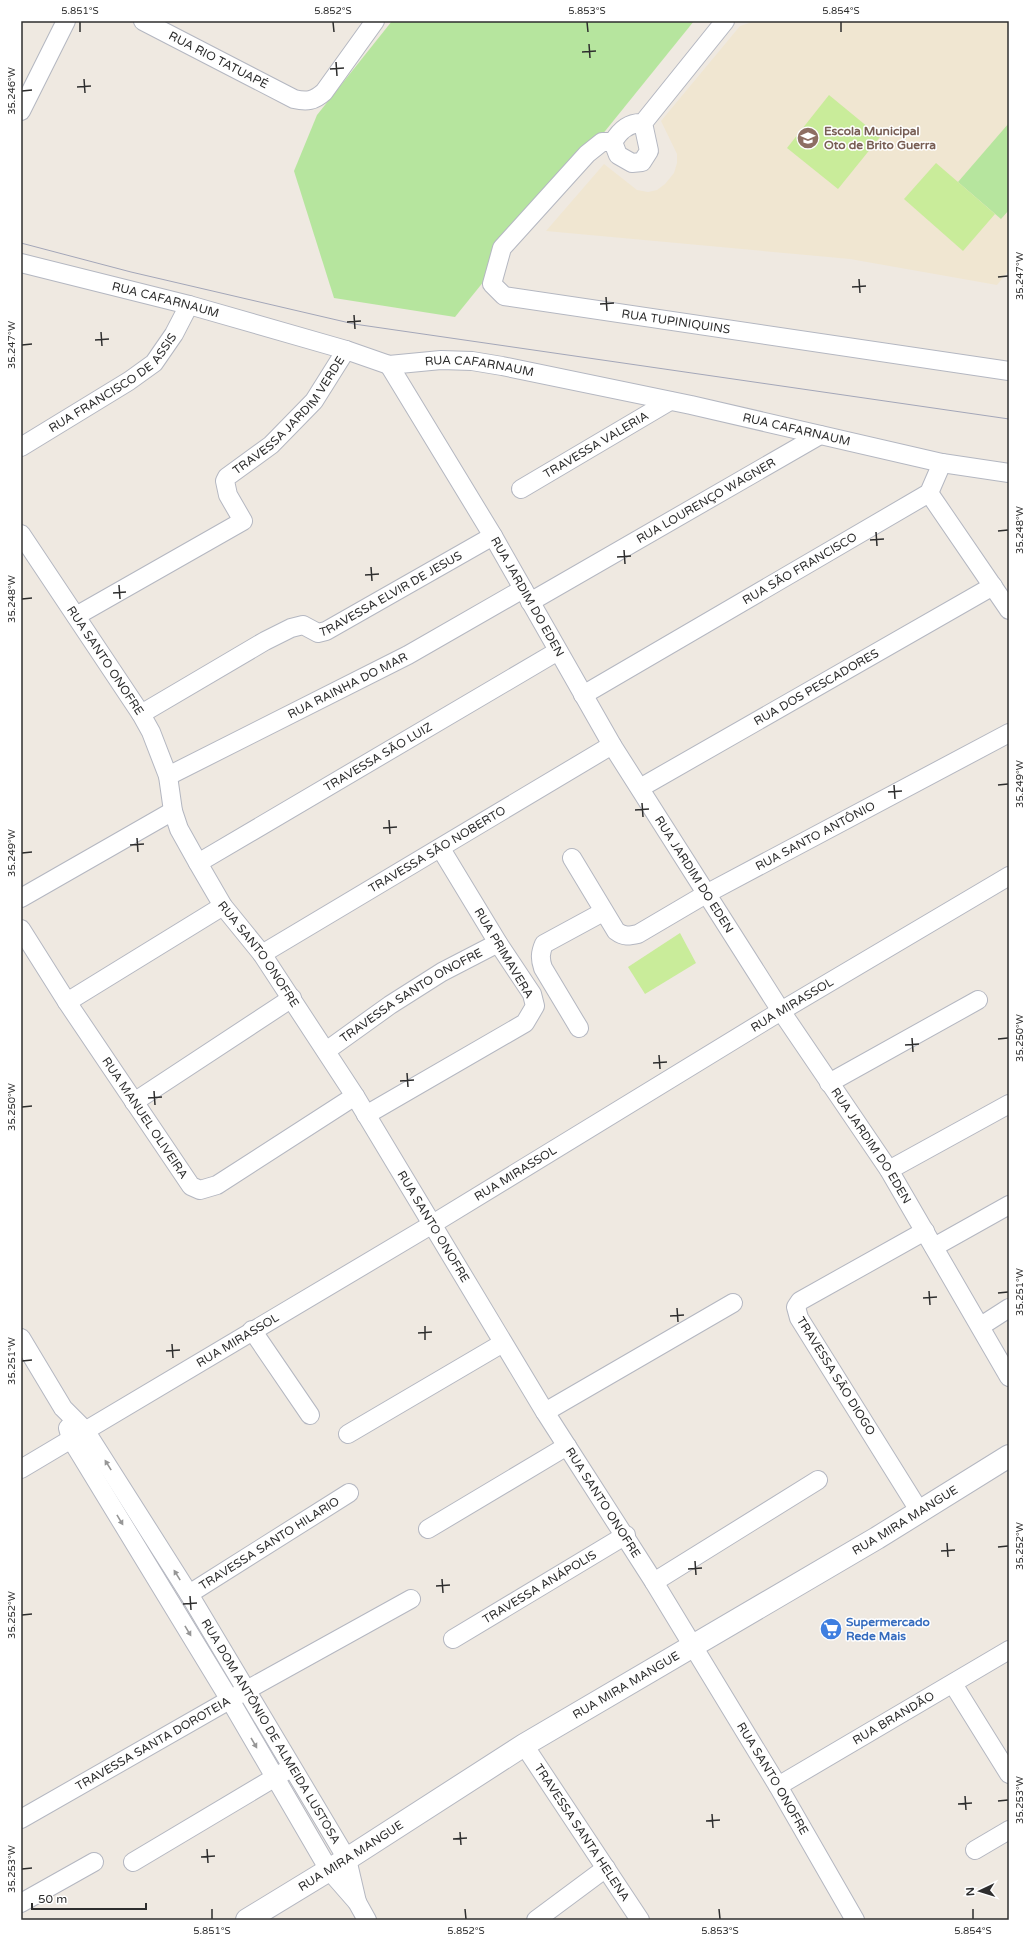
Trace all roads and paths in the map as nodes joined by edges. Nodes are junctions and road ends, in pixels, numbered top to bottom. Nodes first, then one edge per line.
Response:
1 (66, 21) edge
2 (143, 21) edge
3 (375, 21) edge
4 (725, 21) edge
5 (21, 111) edge
6 (643, 123) junction
7 (613, 142) junction
8 (21, 263) edge
9 (189, 305) junction
10 (346, 350) junction
11 (389, 365) junction
12 (1009, 371) edge
13 (670, 401) junction
14 (820, 435) junction
15 (21, 447) edge
16 (942, 463) junction
17 (1009, 473) edge
18 (522, 489) dead end
19 (929, 493) junction
20 (21, 534) edge
21 (493, 536) junction
22 (992, 586) junction
23 (527, 596) junction
24 (1008, 609) edge
25 (76, 616) junction
26 (558, 651) junction
27 (583, 695) junction
28 (142, 714) junction
29 (1009, 733) edge
30 (612, 745) junction
31 (168, 776) junction
32 (640, 788) junction
33 (173, 811) junction
34 (441, 849) junction
35 (572, 858) dead end
36 (198, 863) junction
37 (1009, 876) edge
38 (706, 894) junction
39 (21, 898) edge
40 (223, 906) junction
41 (603, 912) junction
42 (21, 929) edge
43 (498, 943) junction
44 (262, 954) junction
45 (292, 998) junction
46 (978, 1000) dead end
47 (67, 1002) junction
48 (782, 1011) junction
49 (579, 1028) dead end
50 (326, 1051) junction
51 (829, 1083) junction
52 (355, 1096) junction
53 (134, 1102) junction
54 (1009, 1104) edge
55 (366, 1115) junction
56 (889, 1170) junction
57 (1009, 1205) edge
58 (431, 1225) junction
59 (925, 1231) junction
60 (934, 1247) junction
61 (733, 1303) dead end
62 (1009, 1308) edge
63 (981, 1326) junction
64 (252, 1330) junction
65 (21, 1338) edge
66 (503, 1343) junction
67 (1009, 1377) edge
68 (545, 1412) junction
69 (310, 1415) dead end
70 (78, 1434) junction
71 (348, 1434) dead end
72 (567, 1446) junction
73 (1009, 1456) edge
74 (21, 1469) edge
75 (818, 1480) dead end
76 (349, 1493) dead end
77 (920, 1512) junction
78 (428, 1529) dead end
79 (626, 1535) junction
80 (654, 1582) junction
81 (189, 1594) junction
82 (411, 1599) dead end
83 (453, 1639) dead end
84 (693, 1647) junction
85 (1009, 1650) edge
86 (953, 1684) junction
87 (245, 1691) junction
88 (230, 1700) junction
89 (524, 1745) junction
90 (291, 1768) junction
91 (1009, 1774) edge
92 (274, 1778) junction
93 (778, 1786) junction
94 (21, 1819) edge
95 (1009, 1830) edge
96 (975, 1850) dead end
97 (94, 1862) dead end
98 (134, 1862) dead end
99 (338, 1864) junction
100 (606, 1868) junction
101 (21, 1903) edge
102 (247, 1920) edge
103 (367, 1920) edge
104 (536, 1920) edge
105 (640, 1920) edge
106 (855, 1920) edge

1 - 5 street
2 - 3 street, RUA RIO TATUAPÉ
4 - 6 street
6 - 7 street
6 - 7 street
7 - 12 street, RUA TUPINIQUINS
8 - 9 street, RUA CAFARNAUM
9 - 10 street, RUA CAFARNAUM
9 - 15 street, RUA FRANCISCO DE ASSIS
10 - 11 street, RUA CAFARNAUM
10 - 25 street, TRAVESSA JARDIM VERDE
11 - 13 street, RUA CAFARNAUM
11 - 21 street, RUA JARDIM DO EDEN
13 - 14 street, RUA CAFARNAUM
13 - 18 street, TRAVESSA VALERIA
14 - 16 street, RUA CAFARNAUM
14 - 23 street, RUA LOURENÇO WAGNER
16 - 17 street
16 - 19 street
19 - 22 street
19 - 27 street, RUA SÃO FRANCISCO
20 - 25 street, RUA SANTO ONOFRE
21 - 23 street, RUA JARDIM DO EDEN
21 - 28 street, TRAVESSA ELVIR DE JESUS
22 - 24 street
22 - 32 street, RUA DOS PESCADORES
23 - 26 street, RUA JARDIM DO EDEN
23 - 31 street, RUA RAINHA DO MAR
25 - 28 street, RUA SANTO ONOFRE
26 - 27 street, RUA JARDIM DO EDEN
26 - 36 street, TRAVESSA SÃO LUIZ
27 - 30 street, RUA JARDIM DO EDEN
28 - 31 street, RUA SANTO ONOFRE
29 - 38 street, RUA SANTO ANTÔNIO
30 - 32 street, RUA JARDIM DO EDEN
30 - 34 street, TRAVESSA SÃO NOBERTO
31 - 33 street, RUA SANTO ONOFRE
32 - 38 street, RUA JARDIM DO EDEN
33 - 36 street, RUA SANTO ONOFRE
33 - 39 street
34 - 43 street, RUA PRIMAVERA
34 - 44 street, TRAVESSA SÃO NOBERTO
35 - 41 street, RUA SANTO ANTÔNIO
36 - 40 street, RUA SANTO ONOFRE
37 - 48 street, RUA MIRASSOL
38 - 41 street, RUA SANTO ANTÔNIO
38 - 48 street, RUA JARDIM DO EDEN
40 - 44 street, RUA SANTO ONOFRE
40 - 47 street
41 - 49 street
42 - 47 street, RUA MANUEL OLIVEIRA
43 - 50 street, TRAVESSA SANTO ONOFRE
43 - 55 street, RUA PRIMAVERA
44 - 45 street, RUA SANTO ONOFRE
45 - 50 street, RUA SANTO ONOFRE
45 - 53 street
46 - 51 street
47 - 53 street, RUA MANUEL OLIVEIRA
48 - 51 street, RUA JARDIM DO EDEN
48 - 58 street, RUA MIRASSOL
50 - 52 street, RUA SANTO ONOFRE
51 - 56 street, RUA JARDIM DO EDEN
52 - 53 street, RUA MANUEL OLIVEIRA
52 - 55 street, RUA SANTO ONOFRE
54 - 56 street
55 - 58 street, RUA SANTO ONOFRE
56 - 59 street, RUA JARDIM DO EDEN
57 - 60 street
58 - 64 street, RUA MIRASSOL
58 - 66 street, RUA SANTO ONOFRE
59 - 60 street, RUA JARDIM DO EDEN
59 - 77 street, TRAVESSA SÃO DIOGO
60 - 63 street, RUA JARDIM DO EDEN
61 - 68 street
62 - 63 street
63 - 67 street, RUA JARDIM DO EDEN
64 - 69 street
64 - 70 street, RUA MIRASSOL
65 - 70 street, RUA DOM ANTÔNIO DE ALMEIDA LUSTOSA
66 - 68 street, RUA SANTO ONOFRE
66 - 71 street
68 - 72 street, RUA SANTO ONOFRE
70 - 74 street, RUA MIRASSOL
81 -> 70 street, RUA DOM ANTÔNIO DE ALMEIDA LUSTOSA
70 -> 88 street, RUA DOM ANTÔNIO DE ALMEIDA LUSTOSA
72 - 78 street
72 - 79 street, RUA SANTO ONOFRE
73 - 77 main road, RUA MIRA MANGUE
75 - 80 street
76 - 81 street, TRAVESSA SANTO HILARIO
77 - 84 main road, RUA MIRA MANGUE
79 - 80 street, RUA SANTO ONOFRE
79 - 83 street, TRAVESSA ANÁPOLIS
80 - 84 street, RUA SANTO ONOFRE
81 - 87 street, RUA DOM ANTÔNIO DE ALMEIDA LUSTOSA
82 - 87 street, TRAVESSA SANTA DOROTEIA
84 - 89 main road, RUA MIRA MANGUE
84 - 93 street, RUA SANTO ONOFRE
85 - 86 street, RUA BRANDÃO
86 - 91 street
86 - 93 street, RUA BRANDÃO
87 - 88 street, TRAVESSA SANTA DOROTEIA
87 - 90 street, RUA DOM ANTÔNIO DE ALMEIDA LUSTOSA
88 -> 92 street, RUA DOM ANTÔNIO DE ALMEIDA LUSTOSA
88 - 94 street, TRAVESSA SANTA DOROTEIA
89 - 99 main road, RUA MIRA MANGUE
89 - 100 street, TRAVESSA SANTA HELENA
90 - 92 street
90 - 99 street, RUA DOM ANTÔNIO DE ALMEIDA LUSTOSA
92 - 98 street
92 - 99 street, RUA DOM ANTÔNIO DE ALMEIDA LUSTOSA
93 - 106 street, RUA SANTO ONOFRE
95 - 96 street
97 - 101 street
99 - 102 main road, RUA MIRA MANGUE
99 - 103 street, RUA DOM ANTÔNIO DE ALMEIDA LUSTOSA
100 - 104 street
100 - 105 street, TRAVESSA SANTA HELENA

